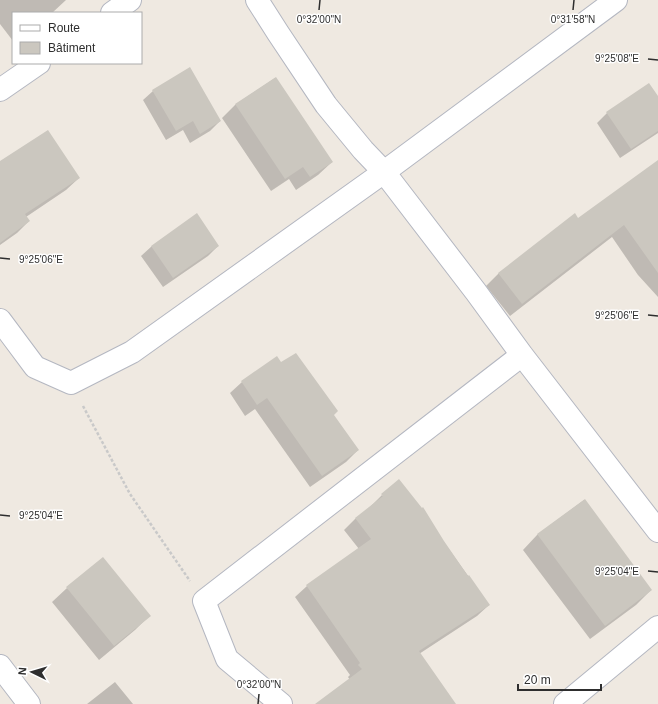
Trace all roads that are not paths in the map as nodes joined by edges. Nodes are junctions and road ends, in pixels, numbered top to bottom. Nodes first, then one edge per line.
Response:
1 (130, 0) edge
2 (257, 0) edge
3 (616, 0) edge
4 (113, 12) edge
5 (38, 64) edge
6 (0, 90) edge
7 (384, 172) junction
8 (0, 320) edge
9 (522, 355) junction
10 (658, 531) edge
11 (658, 628) edge
12 (0, 666) edge
13 (29, 704) edge
14 (281, 704) edge
15 (565, 704) edge

1 - 4 street
2 - 7 street
3 - 7 street
5 - 6 street
7 - 8 street
7 - 9 street
9 - 10 street
9 - 14 street
11 - 15 street
12 - 13 street

